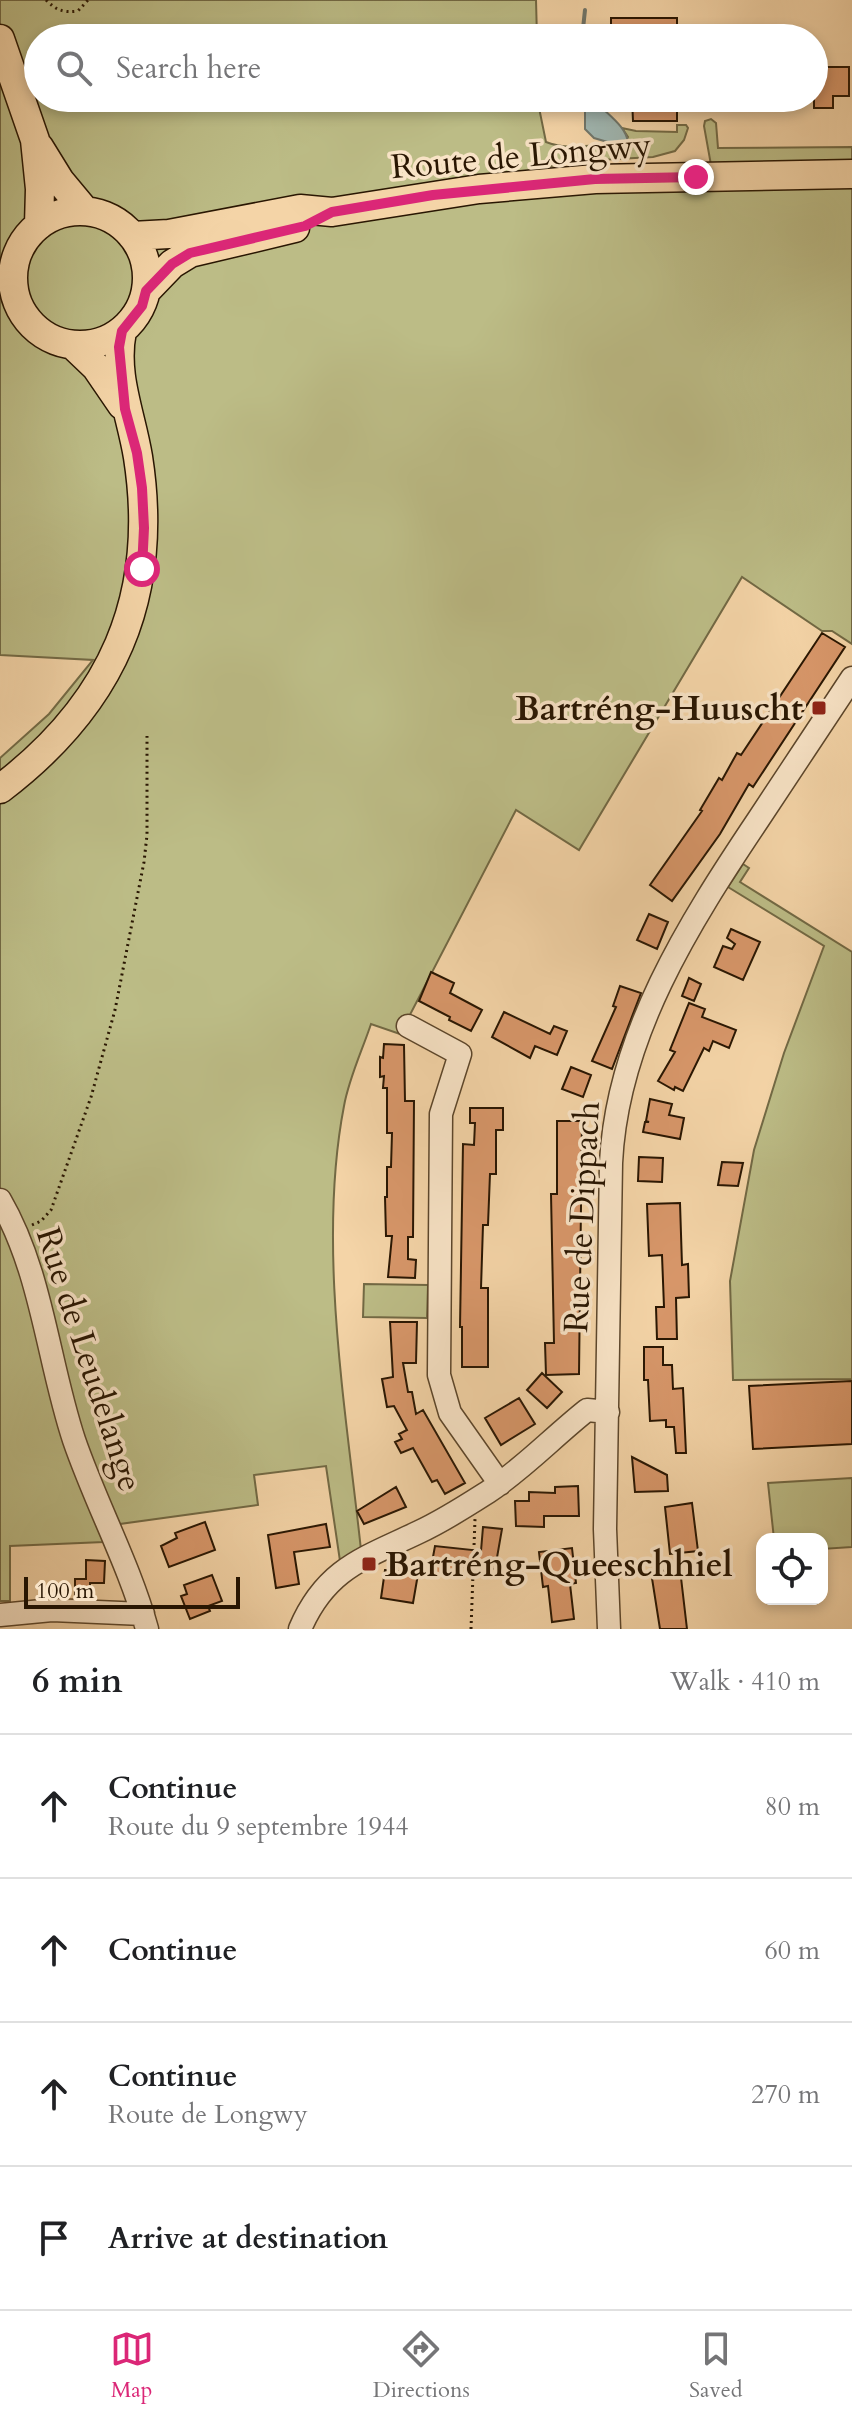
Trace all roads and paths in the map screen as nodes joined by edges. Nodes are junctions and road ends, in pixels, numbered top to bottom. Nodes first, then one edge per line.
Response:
1 (46, 0) edge
2 (88, 0) edge
3 (0, 39) edge
4 (24, 108) edge
5 (25, 112) edge
6 (35, 140) junction
7 (852, 174) edge
8 (85, 211) junction
9 (332, 212) junction
10 (39, 225) junction
11 (132, 236) junction
12 (6, 278) edge
13 (146, 291) junction
14 (13, 318) edge
15 (122, 331) junction
16 (74, 346) junction
17 (125, 409) junction
18 (852, 678) edge
19 (147, 736) dead end
20 (0, 789) edge
21 (408, 1026) dead end
22 (0, 1200) edge
23 (16, 1232) junction
24 (608, 1412) junction
25 (500, 1484) junction
26 (476, 1499) junction
27 (0, 1615) edge
28 (145, 1621) edge
29 (300, 1629) edge
30 (471, 1629) edge
31 (609, 1629) edge

1 - 2 path
3 - 4 main road
5 - 6 main road
6 - 8 main road
6 - 10 main road
7 - 9 main road, Route de Longwy
8 - 10 main road
8 - 11 main road
9 - 11 main road, Route de Longwy
9 - 13 main road, Route de Longwy
10 - 12 main road
11 - 13 main road
12 - 14 main road
13 - 15 main road
14 - 16 main road
15 - 16 main road
15 - 17 main road
16 - 17 main road
17 - 20 main road
18 - 24 street, Rue de Dippach
19 - 23 path
21 - 25 street
22 - 23 street, Rue de Leudelange
23 - 28 street, Rue de Leudelange
24 - 25 street
24 - 31 street, Rue de Dippach
25 - 26 street
26 - 29 street
26 - 30 path
27 - 28 street

